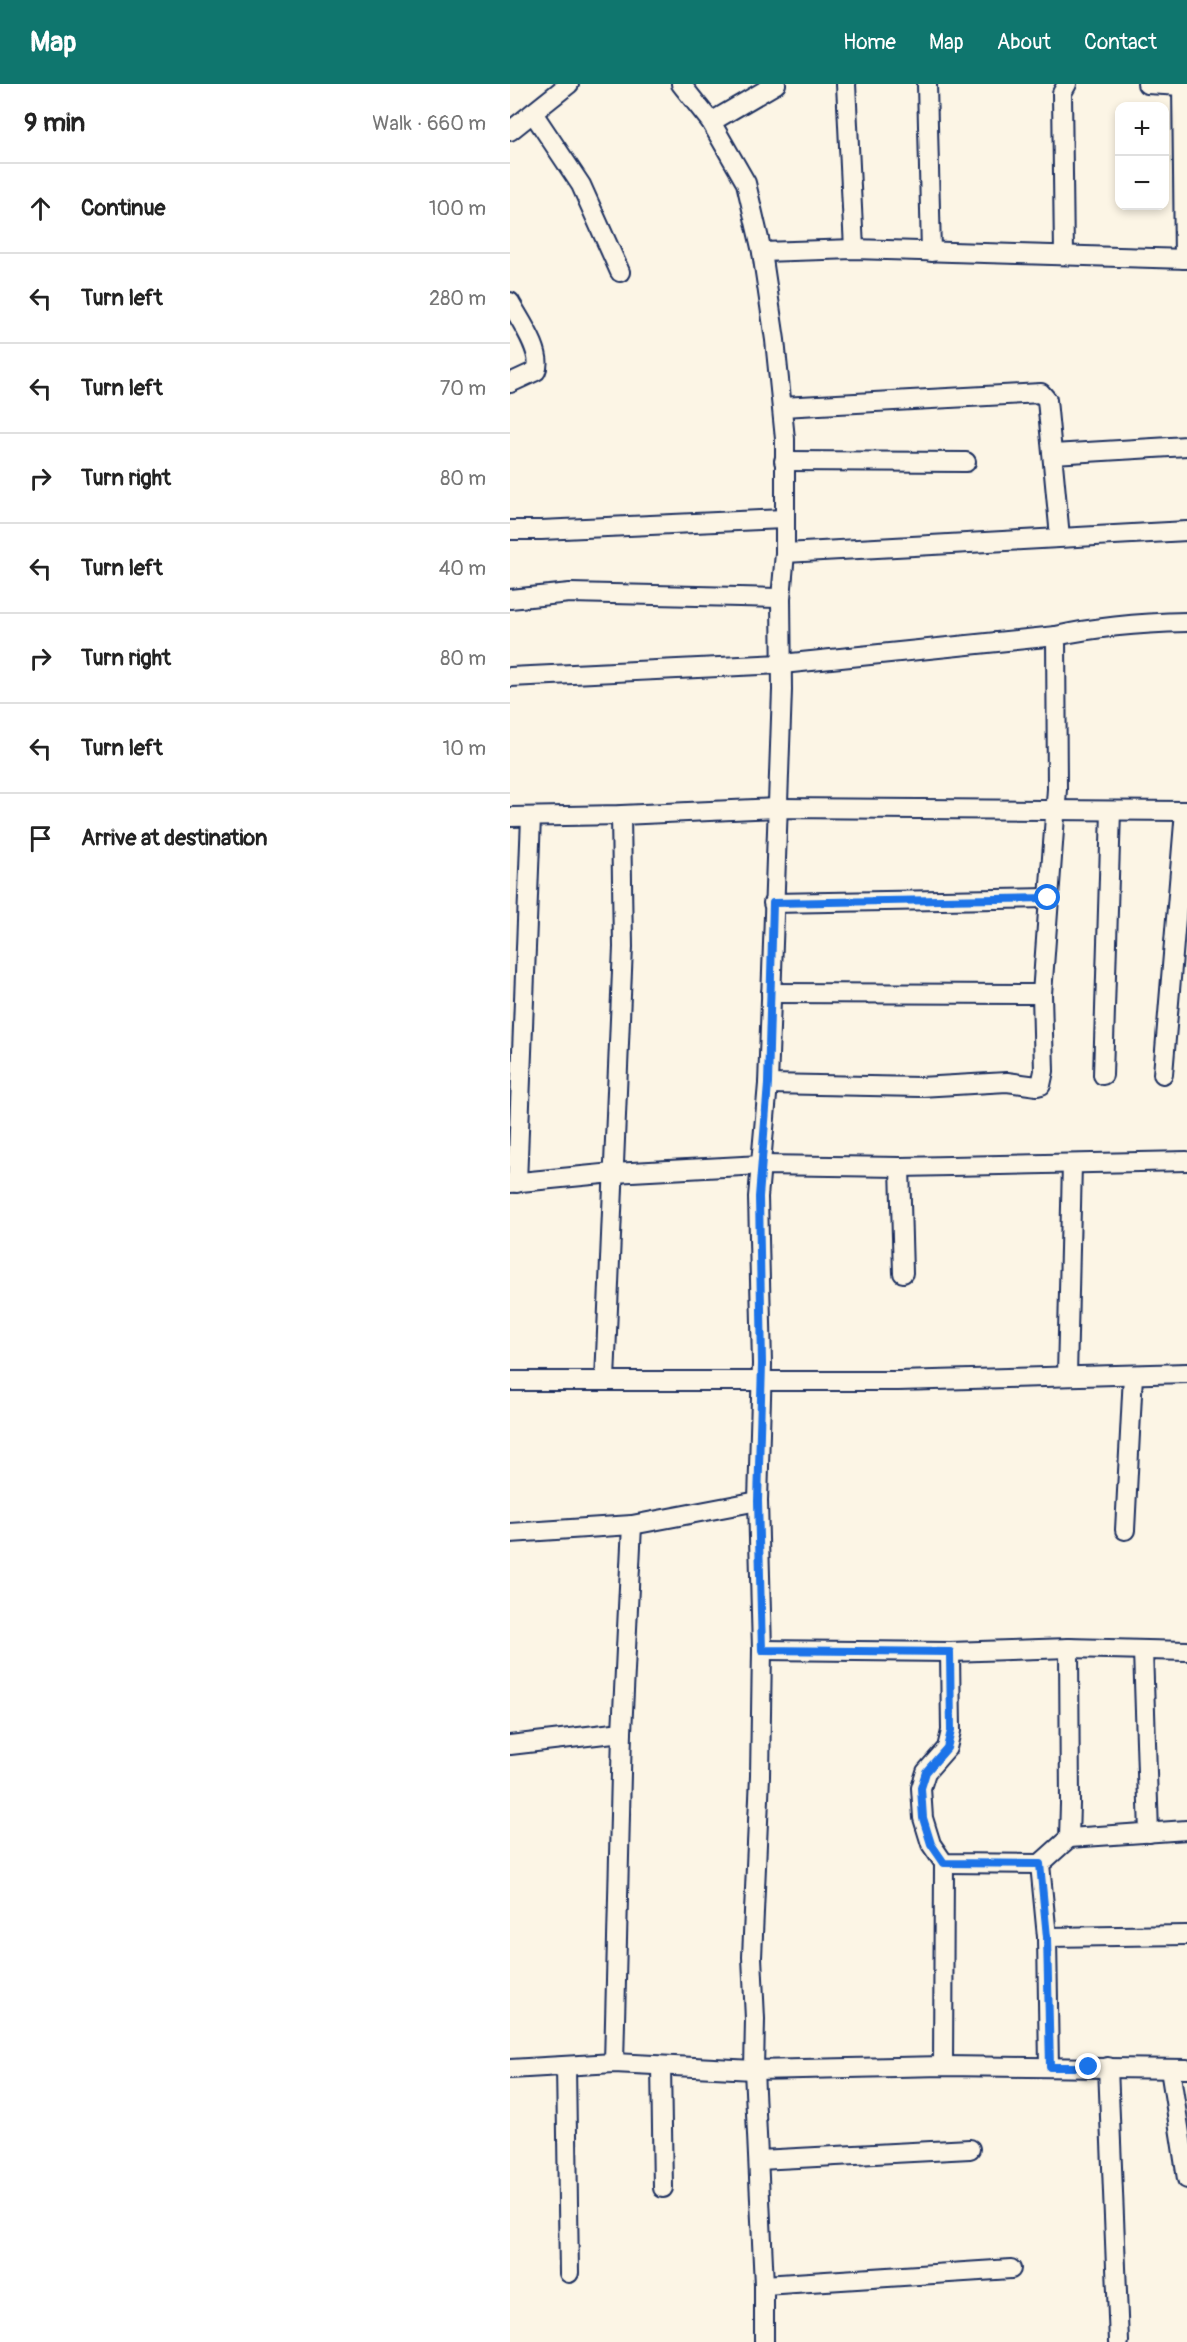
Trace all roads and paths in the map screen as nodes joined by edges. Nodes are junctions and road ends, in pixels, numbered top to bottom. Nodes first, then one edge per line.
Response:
1 (569, 84) edge
2 (681, 84) edge
3 (776, 84) edge
4 (846, 84) edge
5 (927, 84) edge
6 (1067, 84) edge
7 (1147, 84) edge
8 (1182, 85) edge
9 (533, 112) junction
10 (711, 122) junction
11 (510, 131) edge
12 (854, 249) junction
13 (762, 252) junction
14 (931, 252) junction
15 (1064, 255) junction
16 (1185, 259) edge
17 (620, 272) dead end
18 (510, 302) edge
19 (510, 383) edge
20 (782, 408) junction
21 (1187, 446) edge
22 (1053, 454) junction
23 (784, 461) junction
24 (966, 462) dead end
25 (784, 519) junction
26 (510, 530) edge
27 (1187, 531) edge
28 (1060, 537) junction
29 (784, 553) junction
30 (781, 598) junction
31 (510, 599) edge
32 (1187, 622) edge
33 (1056, 636) junction
34 (782, 664) junction
35 (510, 677) edge
36 (777, 808) junction
37 (1054, 809) junction
38 (1111, 811) junction
39 (1186, 811) edge
40 (621, 815) junction
41 (510, 817) edge
42 (531, 818) junction
43 (1048, 898) junction
44 (773, 903) junction
45 (771, 993) junction
46 (1042, 994) junction
47 (1163, 1074) dead end
48 (1103, 1075) dead end
49 (768, 1084) junction
50 (1187, 1161) edge
51 (1072, 1164) junction
52 (761, 1165) junction
53 (900, 1167) junction
54 (613, 1173) junction
55 (513, 1183) edge
56 (903, 1274) dead end
57 (1187, 1373) edge
58 (1133, 1375) junction
59 (1067, 1376) junction
60 (605, 1380) junction
61 (510, 1381) edge
62 (762, 1382) junction
63 (758, 1501) junction
64 (632, 1525) junction
65 (1125, 1530) dead end
66 (510, 1533) edge
67 (1069, 1648) junction
68 (762, 1650) junction
69 (1143, 1651) junction
70 (1187, 1651) edge
71 (950, 1652) junction
72 (622, 1732) junction
73 (510, 1746) edge
74 (1187, 1830) edge
75 (1149, 1833) junction
76 (1069, 1838) junction
77 (944, 1863) junction
78 (1040, 1864) junction
79 (1187, 1935) edge
80 (1047, 1937) junction
81 (614, 2063) junction
82 (566, 2066) junction
83 (662, 2066) junction
84 (943, 2066) junction
85 (1050, 2067) junction
86 (1108, 2067) junction
87 (510, 2069) edge
88 (1179, 2069) edge
89 (754, 2070) junction
90 (970, 2149) dead end
91 (759, 2160) junction
92 (1187, 2179) edge
93 (663, 2188) dead end
94 (1011, 2269) dead end
95 (569, 2272) dead end
96 (765, 2285) junction
97 (764, 2342) edge
98 (1119, 2342) edge

1 - 9 street
2 - 10 street
3 - 10 street
4 - 12 street
5 - 14 street
6 - 15 street
7 - 8 street
8 - 16 street
9 - 11 street
9 - 17 street
10 - 13 street
12 - 13 street
12 - 14 street
13 - 20 street
14 - 15 street
15 - 16 street
18 - 19 street
20 - 22 street
20 - 23 street
21 - 22 street
22 - 28 street
23 - 24 street
23 - 25 street
25 - 26 street
25 - 29 street
27 - 28 street
28 - 29 street
29 - 30 street
30 - 31 street
30 - 34 street
32 - 33 street
33 - 34 street
33 - 37 street
34 - 35 street
34 - 36 street
36 - 37 street
36 - 40 street
36 - 44 street
37 - 38 street
37 - 43 street
38 - 39 street
38 - 48 street
39 - 47 street
40 - 42 street
40 - 54 street
41 - 42 street
42 - 55 street
43 - 44 street
43 - 46 street
44 - 45 street
45 - 46 street
45 - 49 street
46 - 49 street
49 - 52 street
50 - 51 street
51 - 53 street
51 - 59 street
52 - 53 street
52 - 54 street
52 - 62 street
53 - 56 street
54 - 55 street
54 - 60 street
57 - 58 street
58 - 59 street
58 - 65 street
59 - 62 street
60 - 61 street
60 - 62 street
62 - 63 street
63 - 64 street
63 - 68 street
64 - 66 street
64 - 72 street
67 - 69 street
67 - 71 street
67 - 76 street
68 - 71 street
68 - 89 street
69 - 70 street
69 - 75 street
71 - 77 street
72 - 73 street
72 - 81 street
74 - 75 street
75 - 76 street
76 - 78 street
77 - 78 street
77 - 84 street
78 - 80 street
79 - 80 street
80 - 85 street
81 - 82 street
81 - 83 street
82 - 87 street
82 - 95 street
83 - 89 street
83 - 93 street
84 - 85 street
84 - 89 street
85 - 86 street
86 - 88 street
86 - 98 street
88 - 92 street
89 - 91 street
90 - 91 street
91 - 96 street
94 - 96 street
96 - 97 street

